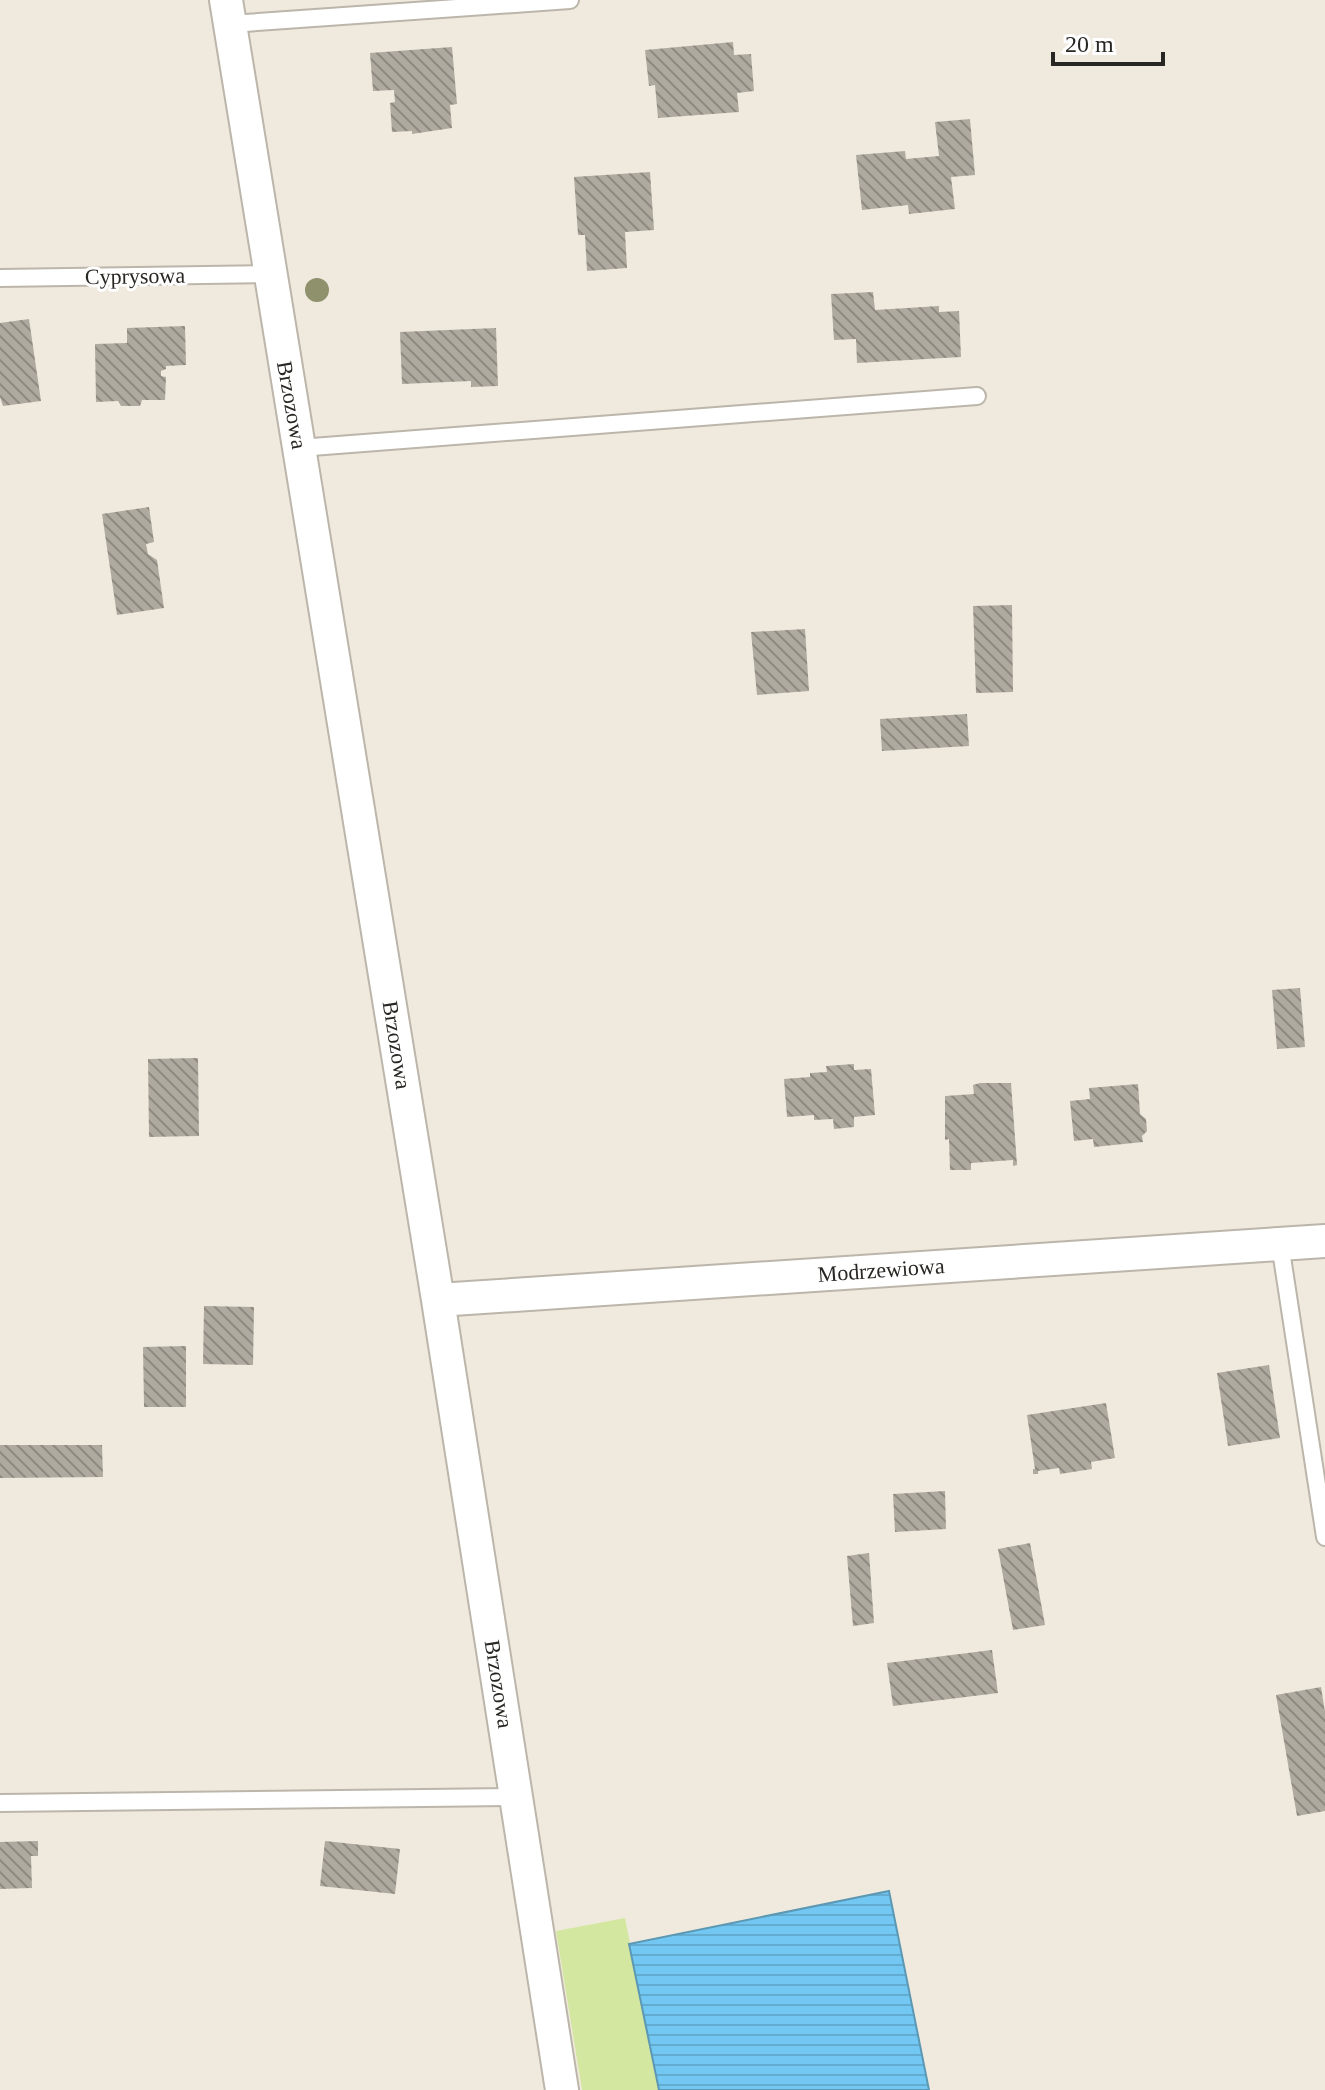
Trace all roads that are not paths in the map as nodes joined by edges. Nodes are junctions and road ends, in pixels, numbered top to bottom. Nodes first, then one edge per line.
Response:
1 (570, 0) edge
2 (228, 12) edge
3 (270, 274) junction
4 (0, 278) edge
5 (977, 396) dead end
6 (299, 448) junction
7 (1325, 1241) edge
8 (1280, 1244) junction
9 (438, 1300) junction
10 (1325, 1537) edge
11 (516, 1797) junction
12 (0, 1803) edge
13 (562, 2090) edge

1 - 2 lane
2 - 3 street, Brzozowa
3 - 4 lane, Cyprysowa
3 - 6 street, Brzozowa
5 - 6 lane
6 - 9 street, Brzozowa
7 - 8 street, Modrzewiowa
8 - 9 street, Modrzewiowa
8 - 10 lane
9 - 11 street, Brzozowa
11 - 12 lane
11 - 13 street, Brzozowa

